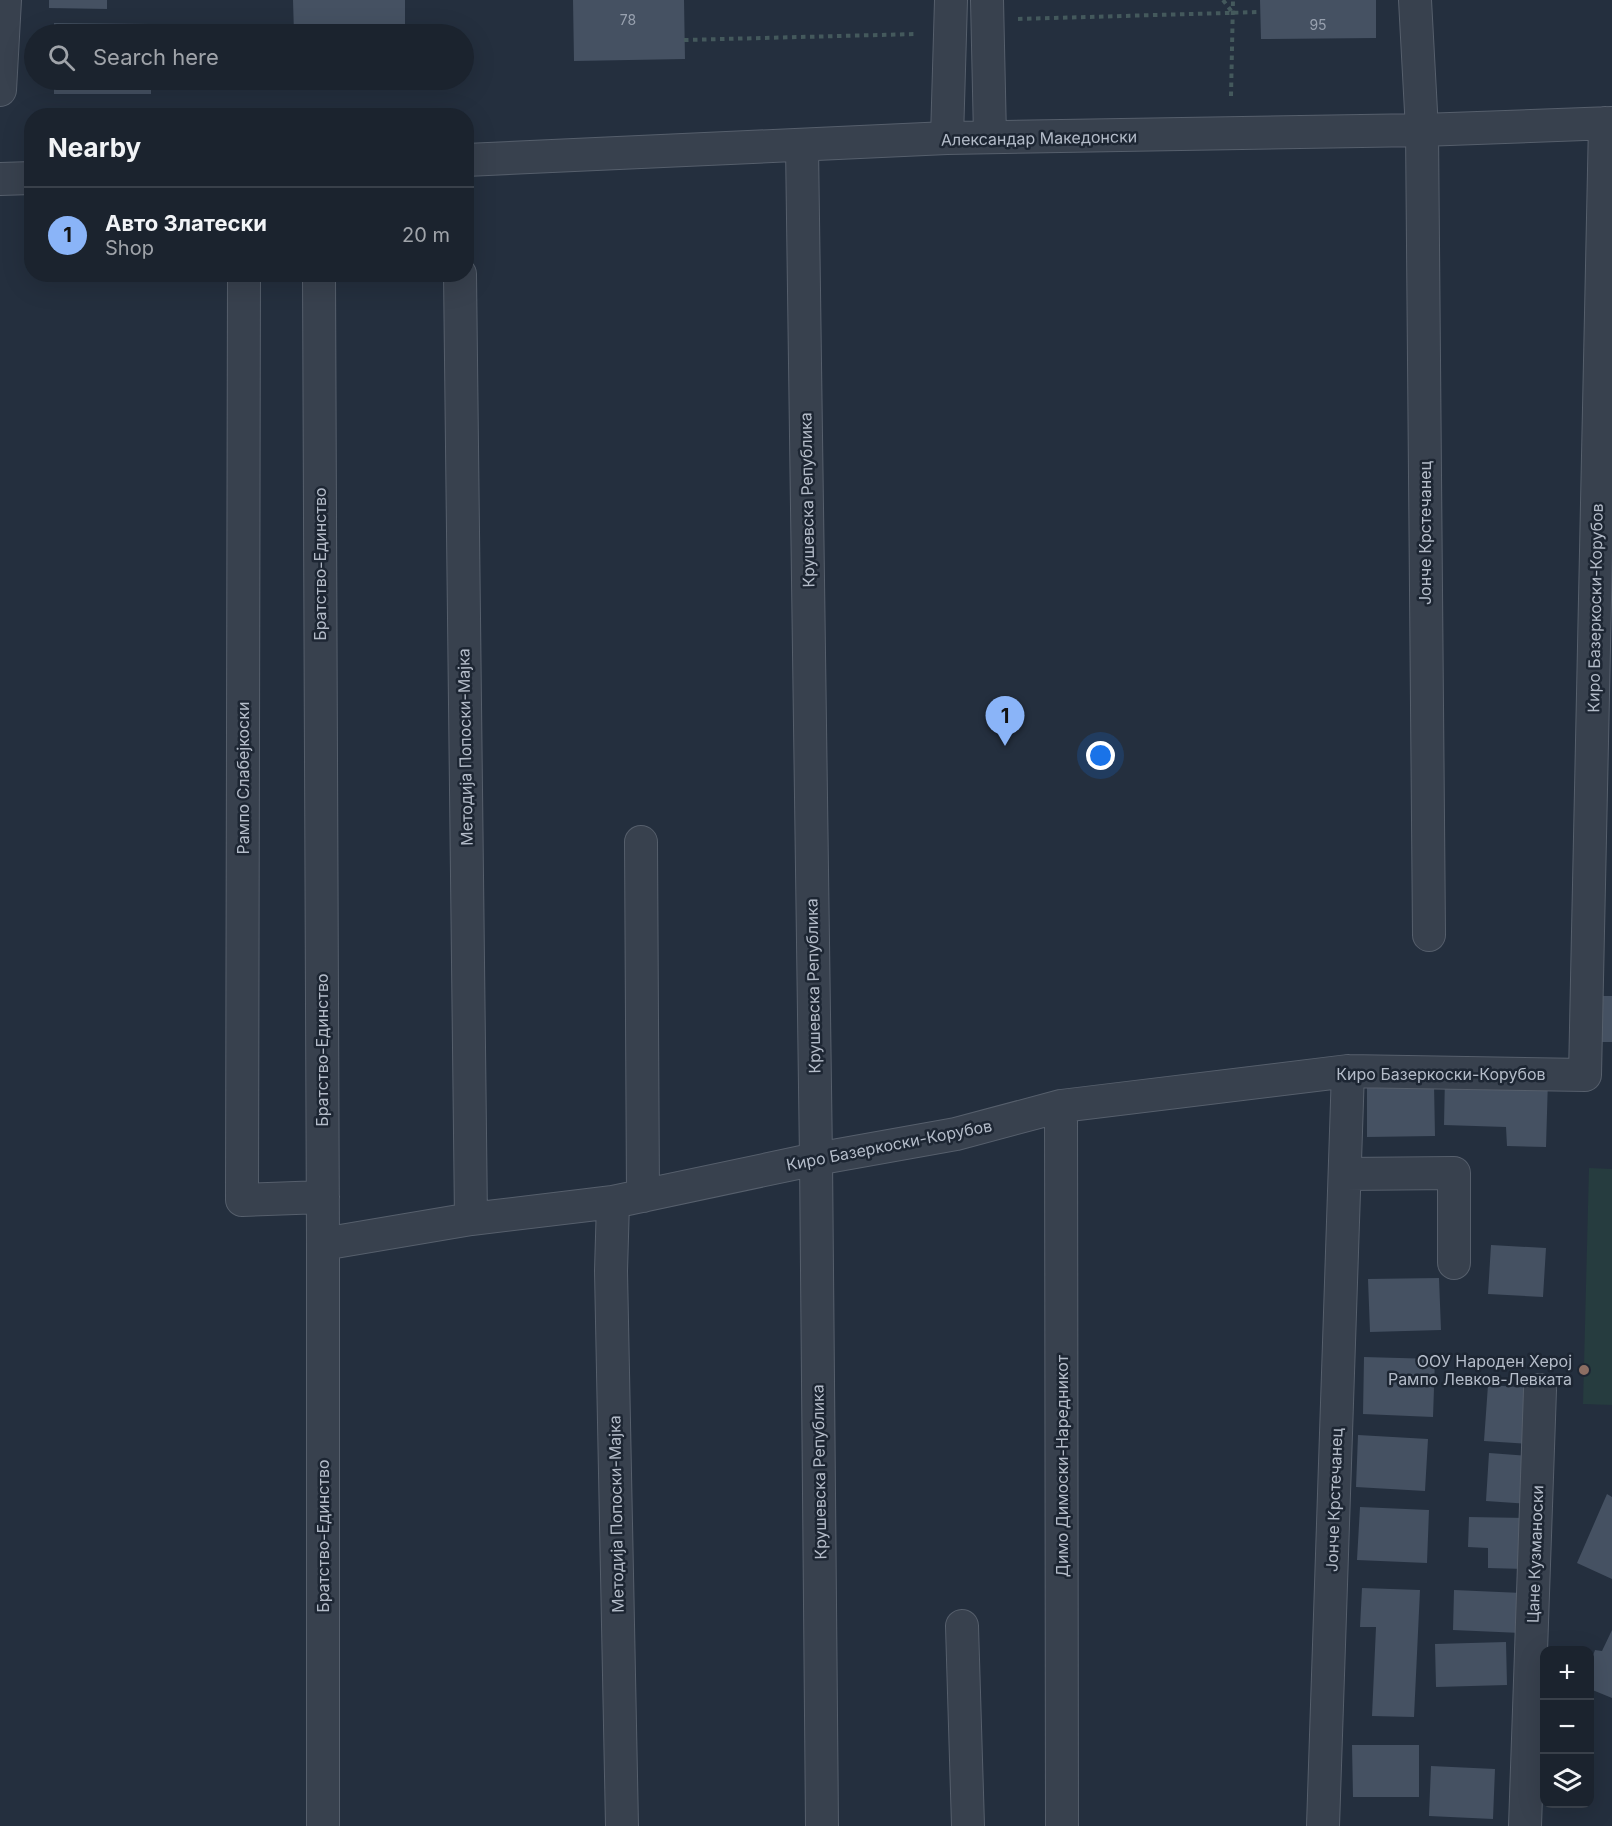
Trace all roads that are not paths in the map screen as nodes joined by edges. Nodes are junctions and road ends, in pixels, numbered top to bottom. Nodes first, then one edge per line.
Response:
1 (5, 0) edge
2 (951, 0) edge
3 (987, 0) edge
4 (1415, 0) edge
5 (0, 90) edge
6 (1609, 123) edge
7 (1422, 130) junction
8 (990, 137) junction
9 (947, 138) junction
10 (802, 146) junction
11 (474, 160) edge
12 (24, 178) edge
13 (0, 179) edge
14 (244, 282) edge
15 (319, 282) edge
16 (460, 282) edge
17 (641, 842) dead end
18 (1429, 934) dead end
19 (1348, 1071) junction
20 (1061, 1106) junction
21 (816, 1159) junction
22 (1345, 1174) junction
23 (644, 1196) junction
24 (323, 1197) junction
25 (613, 1202) junction
26 (471, 1219) junction
27 (323, 1244) junction
28 (1454, 1263) dead end
29 (1540, 1390) dead end
30 (962, 1626) dead end
31 (323, 1826) edge
32 (622, 1826) edge
33 (822, 1826) edge
34 (968, 1826) edge
35 (1062, 1826) edge
36 (1323, 1826) edge
37 (1525, 1826) edge

1 - 5 street
2 - 9 street
3 - 8 street
4 - 7 street, Јонче Крстечанец
6 - 7 street, Александар Македонски
6 - 19 street, Киро Базеркоски-Корубов
7 - 8 street, Александар Македонски
7 - 18 street, Јонче Крстечанец
8 - 9 street, Александар Македонски
9 - 10 street, Александар Македонски
10 - 11 street, Александар Македонски
10 - 21 street, Крушевска Република
12 - 13 street
14 - 24 street, Рампо Слабејкоски
15 - 24 street, Братство-Единство
16 - 26 street, Методија Попоски-Мајка
17 - 23 street
19 - 20 street, Киро Базеркоски-Корубов
19 - 22 street, Јонче Крстечанец
20 - 21 street, Киро Базеркоски-Корубов
20 - 35 street, Димо Димоски-Наредникот
21 - 23 street, Киро Базеркоски-Корубов
21 - 33 street, Крушевска Република
22 - 28 street
22 - 36 street, Јонче Крстечанец
23 - 25 street, Киро Базеркоски-Корубов
24 - 27 street, Братство-Единство
25 - 26 street, Киро Базеркоски-Корубов
25 - 32 street, Методија Попоски-Мајка
26 - 27 street, Киро Базеркоски-Корубов
27 - 31 street, Братство-Единство
29 - 37 street, Цане Кузманоски
30 - 34 street

